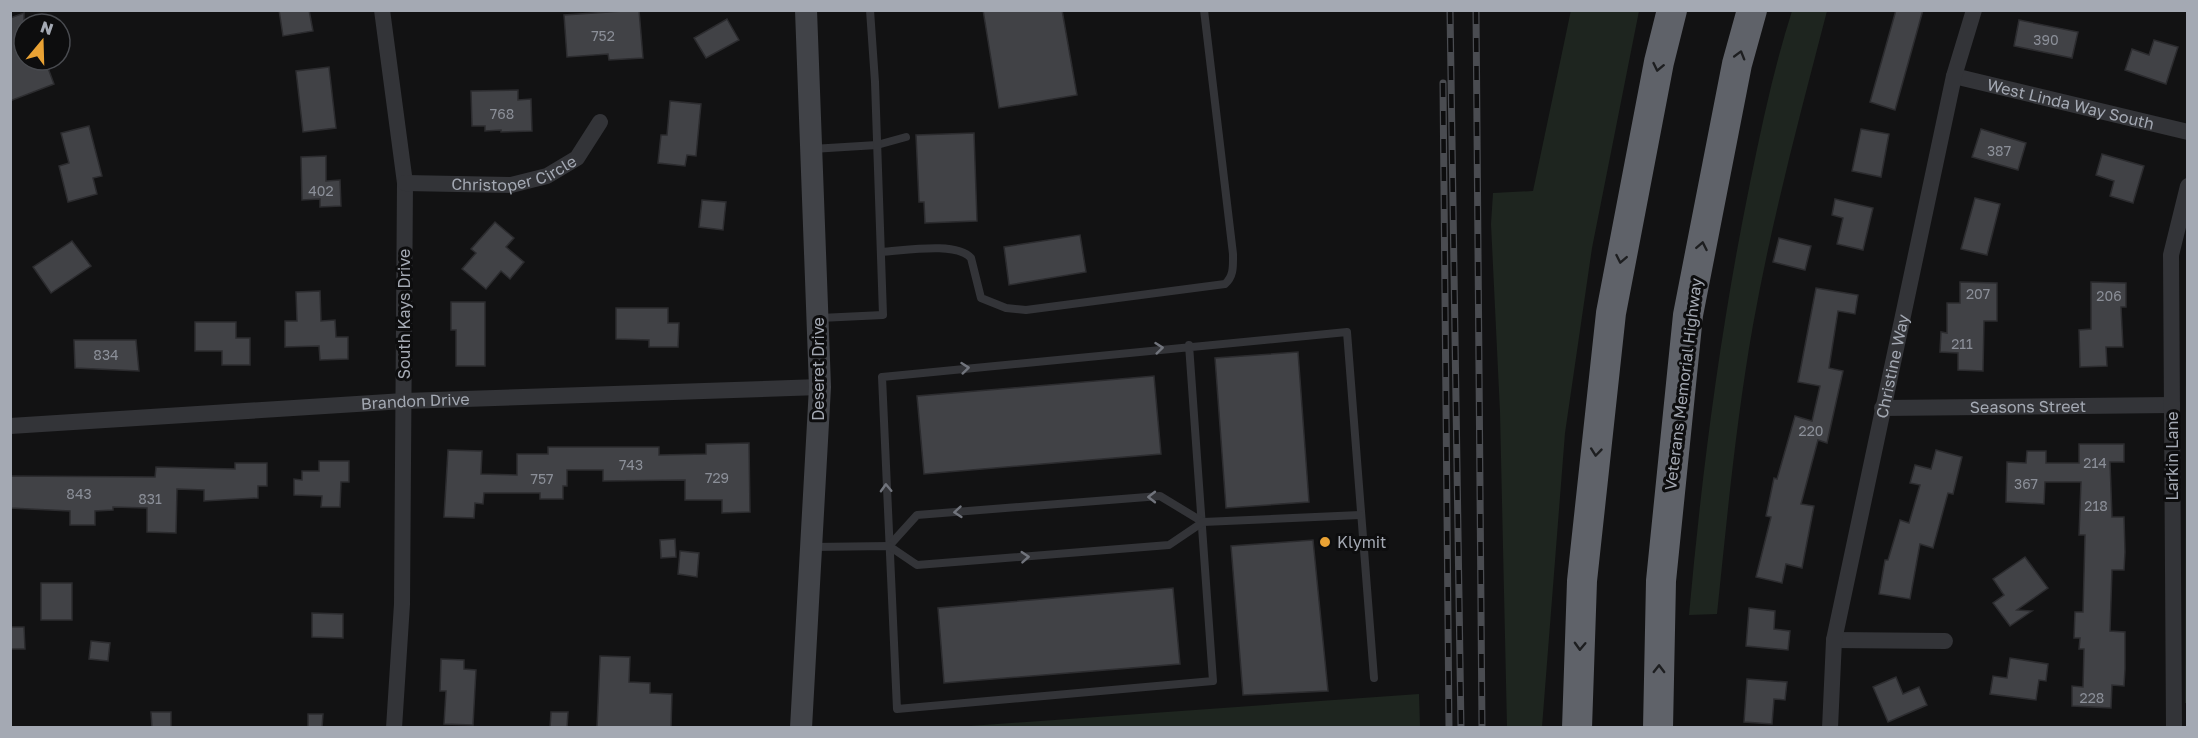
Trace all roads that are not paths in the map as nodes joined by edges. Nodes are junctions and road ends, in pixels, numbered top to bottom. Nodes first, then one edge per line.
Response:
1 (382, 10) edge
2 (806, 10) edge
3 (870, 10) edge
4 (1204, 10) edge
5 (1672, 10) edge
6 (1752, 10) edge
7 (1974, 10) edge
8 (1954, 76) junction
9 (600, 122) dead end
10 (2187, 132) edge
11 (906, 137) dead end
12 (877, 145) junction
13 (812, 149) junction
14 (405, 183) junction
15 (2187, 186) edge
16 (881, 252) junction
17 (2179, 257) edge
18 (818, 318) junction
19 (1189, 345) junction
20 (820, 387) junction
21 (404, 401) junction
22 (2172, 405) junction
23 (1882, 408) junction
24 (10, 426) edge
25 (1360, 515) junction
26 (1203, 522) junction
27 (889, 546) junction
28 (811, 547) junction
29 (1834, 640) junction
30 (1945, 641) dead end
31 (1374, 678) dead end
32 (394, 728) edge
33 (801, 728) edge
34 (1577, 728) edge
35 (1658, 728) edge
36 (1830, 728) edge
37 (2174, 728) edge

1 - 14 street, South Kays Drive
2 - 13 street, Deseret Drive
3 - 12 lane
4 - 16 lane
5 -> 34 highway
35 -> 6 highway, Veterans Memorial Highway
7 - 8 street, Christine Way
8 - 10 street, West Linda Way South
8 - 23 street, Christine Way
9 - 14 street, Christoper Circle
11 - 12 lane
12 - 13 lane
12 - 16 lane
13 - 18 street, Deseret Drive
14 - 21 street, South Kays Drive
15 - 17 street, Larkin Lane
16 - 18 lane
17 - 22 street, Larkin Lane
18 - 20 street, Deseret Drive
19 - 25 lane
19 - 26 lane
27 -> 19 lane
20 - 21 street, Brandon Drive
20 - 28 street, Deseret Drive
21 - 24 street, Brandon Drive
21 - 32 street, South Kays Drive
22 - 23 street, Seasons Street
22 - 37 street, Larkin Lane
23 - 29 street, Christine Way
25 - 26 lane
25 - 31 lane
27 -> 26 lane
26 -> 27 lane
26 - 27 lane
27 - 28 lane
28 - 33 street, Deseret Drive
29 - 30 street
29 - 36 street, Christine Way

